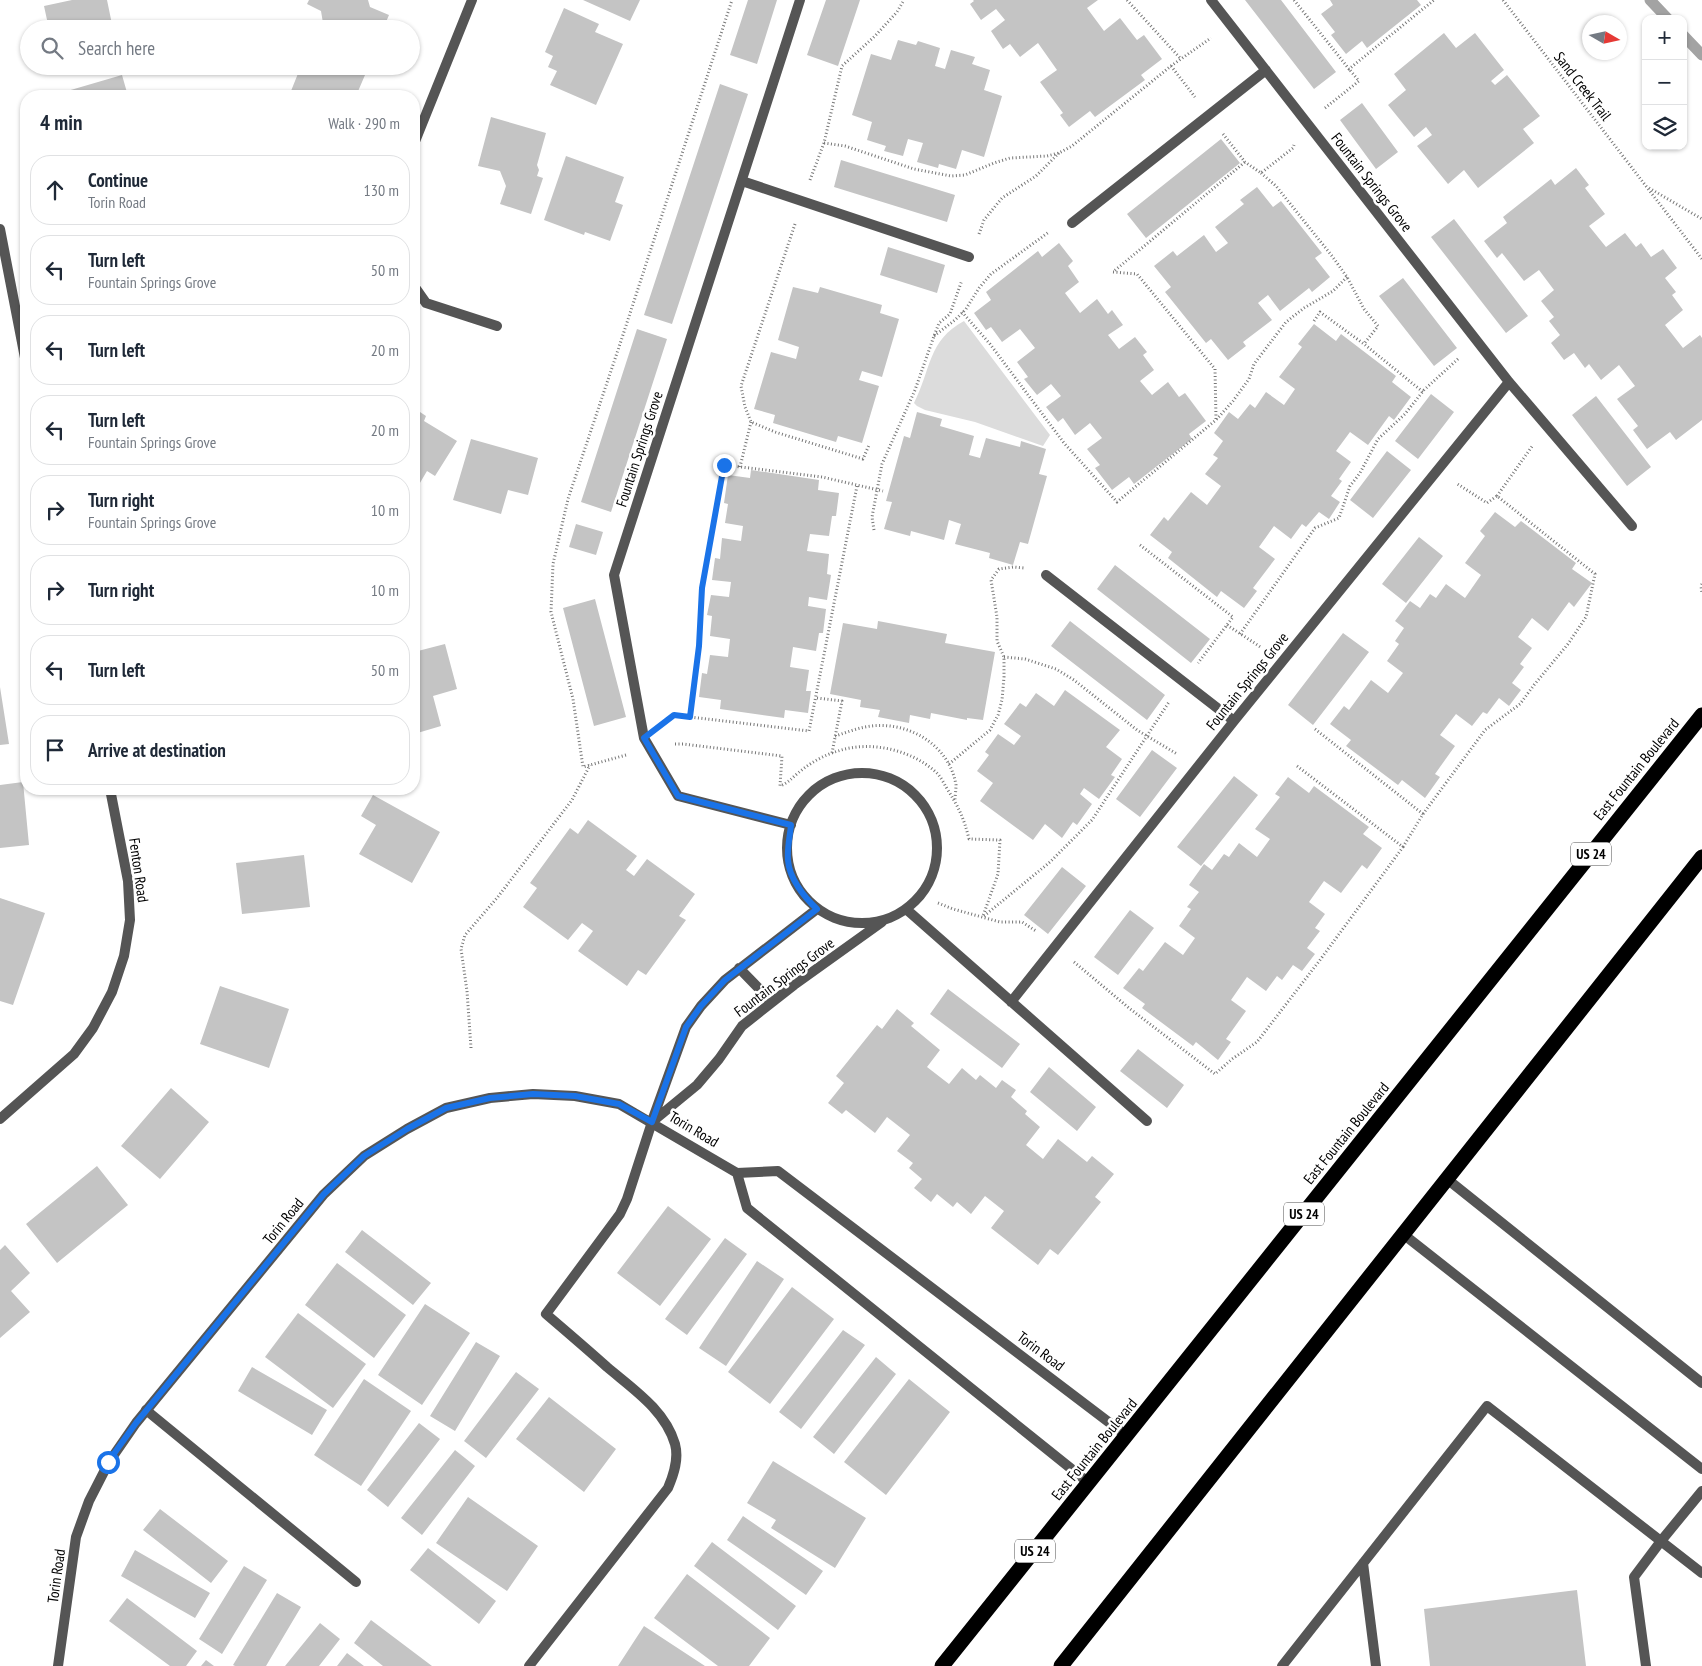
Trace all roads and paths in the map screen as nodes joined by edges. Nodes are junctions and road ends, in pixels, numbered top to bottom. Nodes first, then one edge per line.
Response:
1 (472, 0) edge
2 (732, 0) edge
3 (800, 0) edge
4 (904, 0) edge
5 (1128, 0) edge
6 (1211, 0) edge
7 (1294, 0) edge
8 (1434, 0) edge
9 (1503, 0) edge
10 (1230, 25) junction
11 (1181, 59) junction
12 (1171, 66) junction
13 (1349, 68) junction
14 (1266, 70) junction
15 (1208, 115) junction
16 (1307, 123) junction
17 (420, 129) edge
18 (824, 143) junction
19 (1059, 153) junction
20 (1245, 162) junction
21 (1261, 172) junction
22 (742, 181) junction
23 (1646, 187) junction
24 (803, 202) junction
25 (1702, 219) edge
26 (1072, 223) dead end
27 (1055, 228) dead end
28 (0, 229) edge
29 (970, 257) junction
30 (1702, 259) edge
31 (1347, 277) junction
32 (420, 295) edge
33 (962, 312) junction
34 (1314, 321) dead end
35 (497, 326) dead end
36 (20, 331) edge
37 (934, 336) junction
38 (1364, 344) junction
39 (1479, 344) junction
40 (1509, 382) junction
41 (1423, 392) junction
42 (1216, 420) junction
43 (751, 422) junction
44 (1544, 423) junction
45 (869, 445) dead end
46 (740, 467) junction
47 (1437, 471) junction
48 (857, 486) junction
49 (876, 491) junction
50 (883, 491) dead end
51 (1497, 496) junction
52 (1632, 526) dead end
53 (874, 530) dead end
54 (1140, 545) dead end
55 (1046, 575) joint
56 (1702, 584) edge
57 (1702, 593) edge
58 (1226, 625) junction
59 (1240, 634) junction
60 (1004, 657) junction
61 (1283, 661) junction
62 (1184, 682) junction
63 (817, 698) junction
64 (1702, 715) edge
65 (690, 717) junction
66 (1234, 721) junction
67 (1315, 729) dead end
68 (835, 736) junction
69 (1148, 736) junction
70 (646, 742) junction
71 (832, 753) junction
72 (948, 764) junction
73 (590, 765) junction
74 (1199, 766) junction
75 (1297, 766) dead end
76 (111, 795) edge
77 (955, 801) junction
78 (1423, 814) junction
79 (791, 825) junction
80 (1403, 846) junction
81 (1702, 857) edge
82 (920, 896) junction
83 (817, 909) junction
84 (906, 909) junction
85 (983, 916) junction
86 (884, 921) junction
87 (1056, 945) junction
88 (739, 968) junction
89 (772, 1002) junction
90 (1011, 1002) junction
91 (471, 1048) dead end
92 (0, 1119) edge
93 (1147, 1121) dead end
94 (652, 1122) junction
95 (737, 1173) junction
96 (1447, 1179) junction
97 (1403, 1234) junction
98 (1702, 1383) edge
99 (146, 1410) junction
100 (1127, 1436) junction
101 (1702, 1469) edge
102 (1089, 1483) junction
103 (1702, 1491) edge
104 (1661, 1541) junction
105 (1363, 1563) junction
106 (1702, 1573) edge
107 (356, 1582) dead end
108 (58, 1666) edge
109 (529, 1666) edge
110 (942, 1666) edge
111 (1061, 1666) edge
112 (1282, 1666) edge
113 (1376, 1666) edge
114 (1646, 1666) edge

1 - 17 street
2 - 73 path
3 - 22 street, Fountain Springs Grove
4 - 18 path
5 - 11 path
6 - 10 street, Fountain Springs Grove
7 - 13 path
8 - 13 path
9 - 23 path, Sand Creek Trail
10 - 11 path
10 - 14 street, Fountain Springs Grove
11 - 12 path
12 - 15 path
12 - 19 path
13 - 16 path
14 - 15 street
14 - 16 street, Fountain Springs Grove
15 - 20 path
15 - 26 street
16 - 21 path
16 - 39 street, Fountain Springs Grove
18 - 19 path
18 - 24 path
19 - 29 path
20 - 21 path
20 - 42 path
21 - 31 path
22 - 24 street
22 - 70 street, Fountain Springs Grove
23 - 25 path, Sand Creek Trail
23 - 30 path, Sand Creek Trail
24 - 29 street
24 - 43 path
27 - 33 path
28 - 36 street
29 - 37 path
31 - 38 path
31 - 42 path
32 - 35 street
33 - 37 path
33 - 42 path
34 - 38 path
37 - 49 path
38 - 41 path
39 - 40 street, Fountain Springs Grove
39 - 41 path
40 - 44 street, Fountain Springs Grove
40 - 47 street, Fountain Springs Grove
41 - 59 path
43 - 45 path
43 - 46 path
44 - 51 path
44 - 52 street, Fountain Springs Grove
46 - 48 path
46 - 65 path
47 - 51 path
47 - 61 street, Fountain Springs Grove
48 - 49 path
48 - 63 path
49 - 50 path
49 - 53 path
51 - 78 path
54 - 58 path
55 - 60 path
55 - 62 street
56 - 57 path
58 - 59 path
58 - 62 path
59 - 61 path
60 - 69 path
60 - 72 path
61 - 66 street, Fountain Springs Grove
62 - 66 street
62 - 69 path
63 - 65 path
63 - 68 path
64 - 100 highway, East Fountain Boulevard / US 24
65 - 70 path
66 - 74 street, Fountain Springs Grove
67 - 78 path
68 - 71 path
68 - 72 path
69 - 74 path
69 - 85 path
70 - 71 path
70 - 73 path
70 - 79 street, Fountain Springs Grove
71 - 77 path
72 - 77 path
73 - 91 path
74 - 87 street, Fountain Springs Grove
75 - 80 path
76 - 92 street, Fenton Road
77 - 85 path
78 - 80 path
79 - 82 street
79 - 83 street
80 - 87 path
81 - 96 highway
82 - 84 street
82 - 85 path
83 - 86 street
83 - 88 street, Fountain Springs Grove
84 - 86 street
84 - 90 street
85 - 87 path
86 - 89 street, Fountain Springs Grove
87 - 90 street, Fountain Springs Grove
88 - 89 street
88 - 94 street, Fountain Springs Grove
89 - 94 street, Fountain Springs Grove
90 - 93 street
94 - 95 street, Torin Road
94 - 99 street, Torin Road
94 - 109 street
95 - 100 street, Torin Road
95 - 102 street
96 - 97 highway
96 - 98 street
97 - 101 street
97 - 111 highway
99 - 107 street
99 - 108 street, Torin Road
100 - 102 highway, East Fountain Boulevard / US 24
102 - 110 highway, East Fountain Boulevard / US 24
103 - 104 street
104 - 105 street
104 - 106 street
104 - 114 street
105 - 112 street
105 - 113 street

